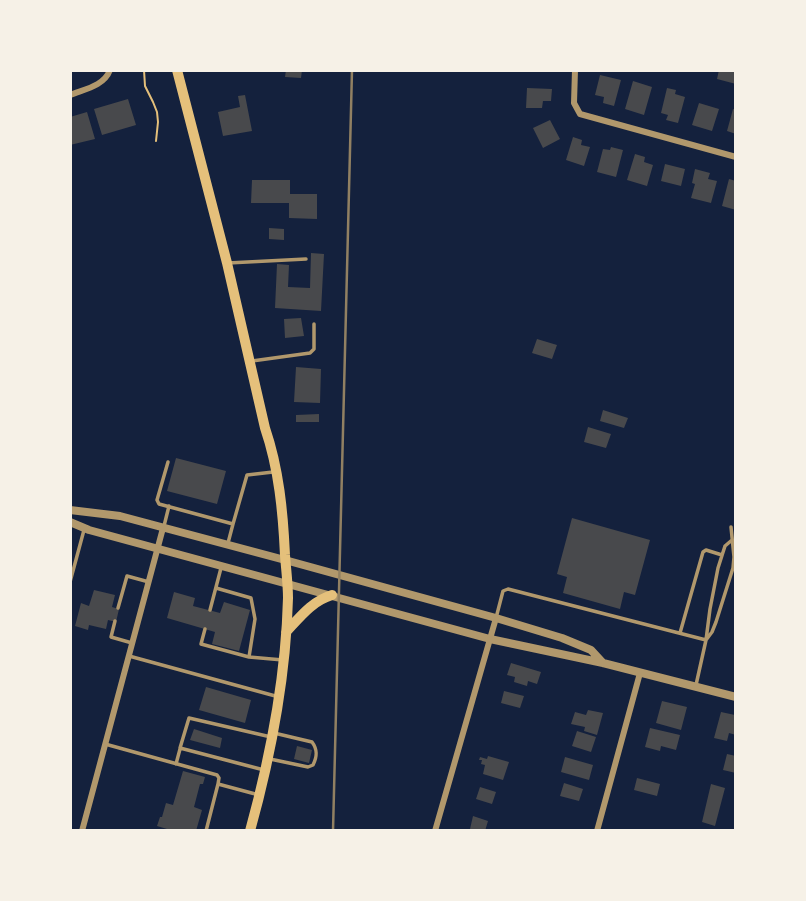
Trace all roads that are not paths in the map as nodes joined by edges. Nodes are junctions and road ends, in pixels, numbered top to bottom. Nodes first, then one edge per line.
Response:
1 (110, 70) edge
2 (177, 70) edge
3 (575, 70) edge
4 (70, 95) edge
5 (736, 157) edge
6 (306, 259) dead end
7 (228, 264) junction
8 (314, 324) dead end
9 (250, 362) junction
10 (168, 462) dead end
11 (276, 472) junction
12 (169, 506) junction
13 (70, 510) edge
14 (70, 522) edge
15 (233, 524) junction
16 (731, 527) dead end
17 (85, 528) junction
18 (163, 528) junction
19 (732, 541) junction
20 (227, 545) junction
21 (734, 547) edge
22 (158, 548) junction
23 (722, 555) junction
24 (285, 560) junction
25 (222, 565) junction
26 (70, 582) edge
27 (149, 582) junction
28 (287, 583) junction
29 (216, 588) junction
30 (332, 595) junction
31 (118, 608) dead end
32 (210, 610) dead end
33 (496, 618) junction
34 (115, 621) dead end
35 (205, 629) dead end
36 (286, 632) junction
37 (680, 633) junction
38 (490, 639) junction
39 (706, 640) junction
40 (132, 643) junction
41 (129, 656) junction
42 (249, 657) junction
43 (284, 660) junction
44 (603, 663) junction
45 (640, 673) junction
46 (696, 687) junction
47 (279, 697) junction
48 (736, 697) edge
49 (272, 735) junction
50 (105, 744) junction
51 (180, 748) junction
52 (268, 758) junction
53 (176, 764) junction
54 (266, 770) junction
55 (218, 784) junction
56 (260, 795) junction
57 (252, 830) edge
58 (82, 831) edge
59 (206, 831) edge
60 (435, 831) edge
61 (597, 831) edge

1 - 4 street
2 - 7 main road
3 - 5 street
6 - 7 lane
7 - 9 main road
8 - 9 lane
9 - 11 main road
10 - 12 lane
11 - 15 lane
11 - 24 main road
12 - 15 lane
12 - 18 lane
13 - 18 street
14 - 17 street
15 - 20 lane
16 - 19 lane
17 - 22 street
17 - 26 lane
18 - 20 street
18 - 22 street
19 - 21 lane
19 - 23 lane
20 - 24 street
21 - 39 lane
22 - 25 street
22 - 27 street
23 - 37 lane
23 - 39 lane
24 - 28 main road
24 - 33 street
25 - 28 street
25 - 29 lane
27 - 31 lane
27 - 40 street
28 - 30 street
28 - 36 main road
29 - 32 lane
29 - 42 lane
30 - 36 main road
30 - 38 street
33 - 37 lane
33 - 38 street
33 - 44 street
34 - 40 lane
35 - 42 lane
36 - 43 main road
37 - 39 lane
38 - 44 street
38 - 60 street
39 - 46 lane
40 - 41 street
41 - 47 lane
41 - 50 street
42 - 43 lane
43 - 47 main road
44 - 45 street
45 - 46 street
45 - 61 street
46 - 48 street
47 - 49 main road
49 - 51 lane
49 - 52 main road
49 - 52 lane
50 - 53 lane
50 - 58 street
51 - 53 lane
51 - 54 lane
52 - 54 main road
53 - 55 lane
54 - 56 main road
55 - 56 lane
55 - 59 lane
56 - 57 main road

